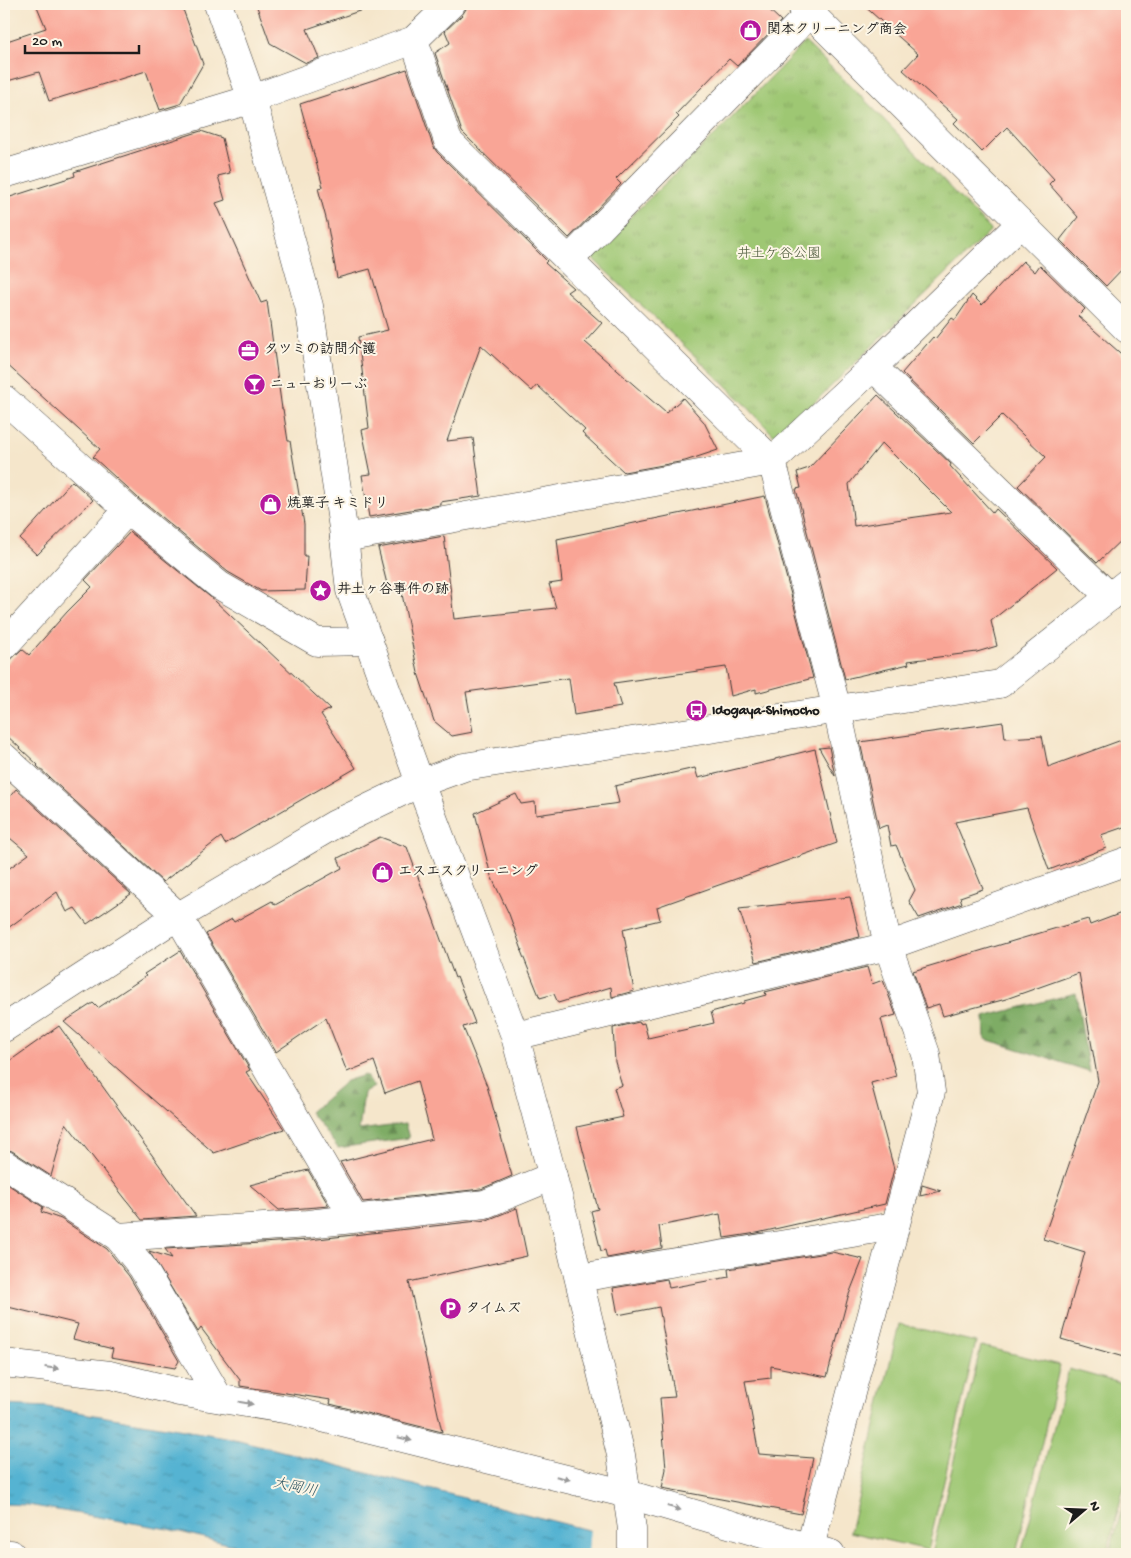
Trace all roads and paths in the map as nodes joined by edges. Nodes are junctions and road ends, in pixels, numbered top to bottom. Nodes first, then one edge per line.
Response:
1 (218, 4) edge
2 (451, 4) edge
3 (806, 8) edge
4 (414, 40) junction
5 (252, 99) junction
6 (4, 174) edge
7 (1021, 223) junction
8 (569, 260) junction
9 (1127, 329) edge
10 (873, 368) junction
11 (4, 399) edge
12 (772, 461) junction
13 (128, 510) junction
14 (344, 538) junction
15 (1119, 590) edge
16 (369, 641) junction
17 (4, 646) edge
18 (837, 709) junction
19 (4, 757) edge
20 (420, 783) junction
21 (1127, 862) edge
22 (178, 916) junction
23 (888, 946) junction
24 (4, 1028) edge
25 (515, 1036) junction
26 (4, 1164) edge
27 (553, 1176) junction
28 (354, 1218) junction
29 (895, 1226) junction
30 (118, 1236) junction
31 (579, 1278) junction
32 (4, 1363) edge
33 (219, 1398) junction
34 (628, 1494) junction
35 (632, 1542) edge
36 (820, 1551) edge
37 (4, 1554) edge
38 (11, 1554) edge

1 - 5 street
2 - 4 street
3 - 7 street
3 - 8 street
4 - 5 street
4 - 8 street
5 - 6 street
5 - 14 street
7 - 9 street
7 - 10 street
8 - 12 street
10 - 12 street
10 - 15 street
11 - 13 street
12 - 14 street
12 - 18 street
13 - 16 street
13 - 17 street
14 - 16 street
15 - 18 street
16 - 20 street
18 - 20 street
18 - 23 street
19 - 22 street
20 - 22 street
20 - 25 street
21 - 23 street
22 - 24 street
22 - 28 street
23 - 25 street
23 - 29 street
25 - 27 street
26 - 30 street
27 - 28 street
27 - 31 street
28 - 30 street
29 - 31 street
29 - 36 street
30 - 33 street
31 - 34 street
32 -> 33 street
33 -> 34 street
34 - 35 street
34 -> 36 street
37 - 38 street

